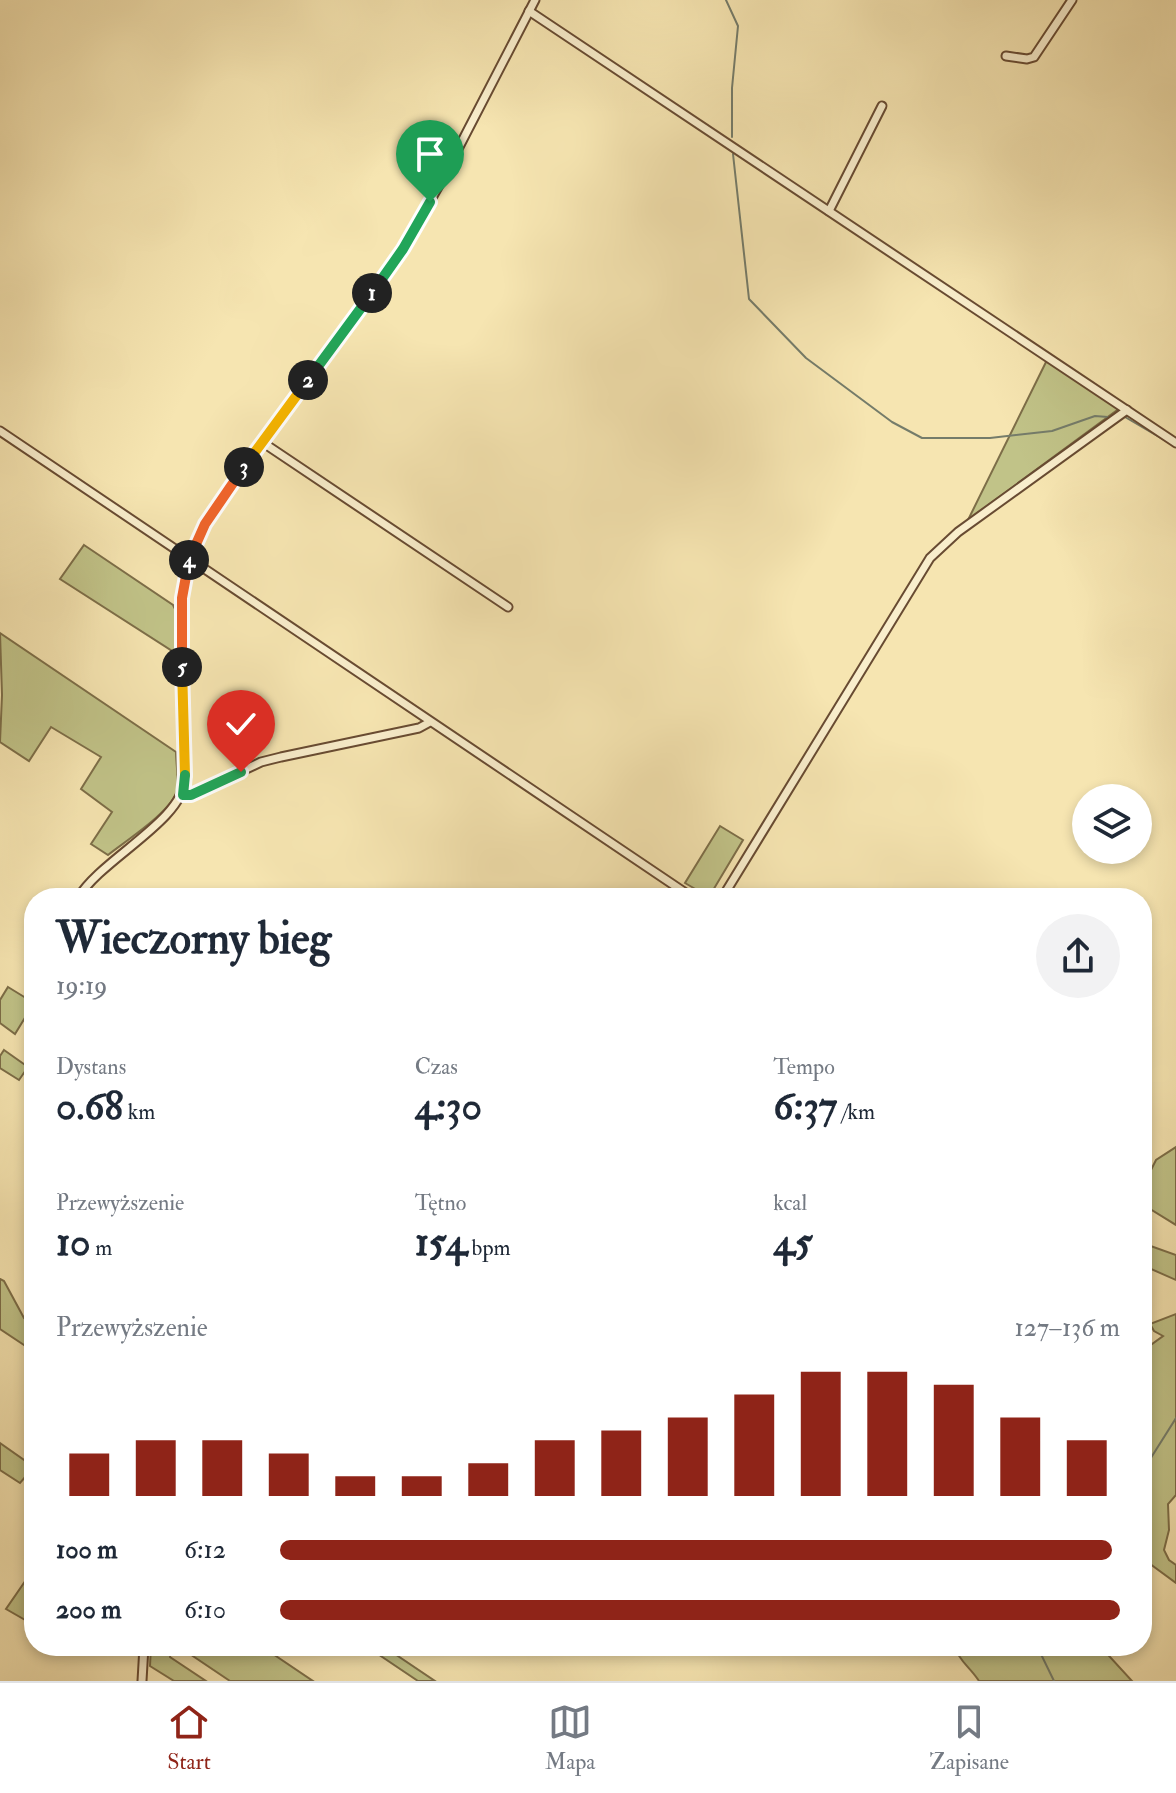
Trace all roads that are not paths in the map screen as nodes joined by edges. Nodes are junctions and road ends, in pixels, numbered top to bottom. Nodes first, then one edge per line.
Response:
1 (535, 0) edge
2 (1072, 0) edge
3 (529, 11) junction
4 (1006, 56) dead end
5 (882, 106) dead end
6 (829, 211) junction
7 (1127, 410) junction
8 (0, 431) edge
9 (262, 442) junction
10 (1176, 443) edge
11 (189, 560) junction
12 (508, 607) dead end
13 (430, 722) junction
14 (183, 795) junction
15 (86, 888) edge
16 (678, 888) edge
17 (728, 888) edge
18 (143, 1656) edge
19 (142, 1681) edge

1 - 3 street
2 - 4 street
3 - 6 street
3 - 9 street
5 - 6 street
6 - 7 street
7 - 10 street
7 - 17 street
8 - 11 street
9 - 11 street
9 - 12 street
11 - 13 street
11 - 14 street
13 - 14 street
13 - 16 street
14 - 15 street
18 - 19 street

